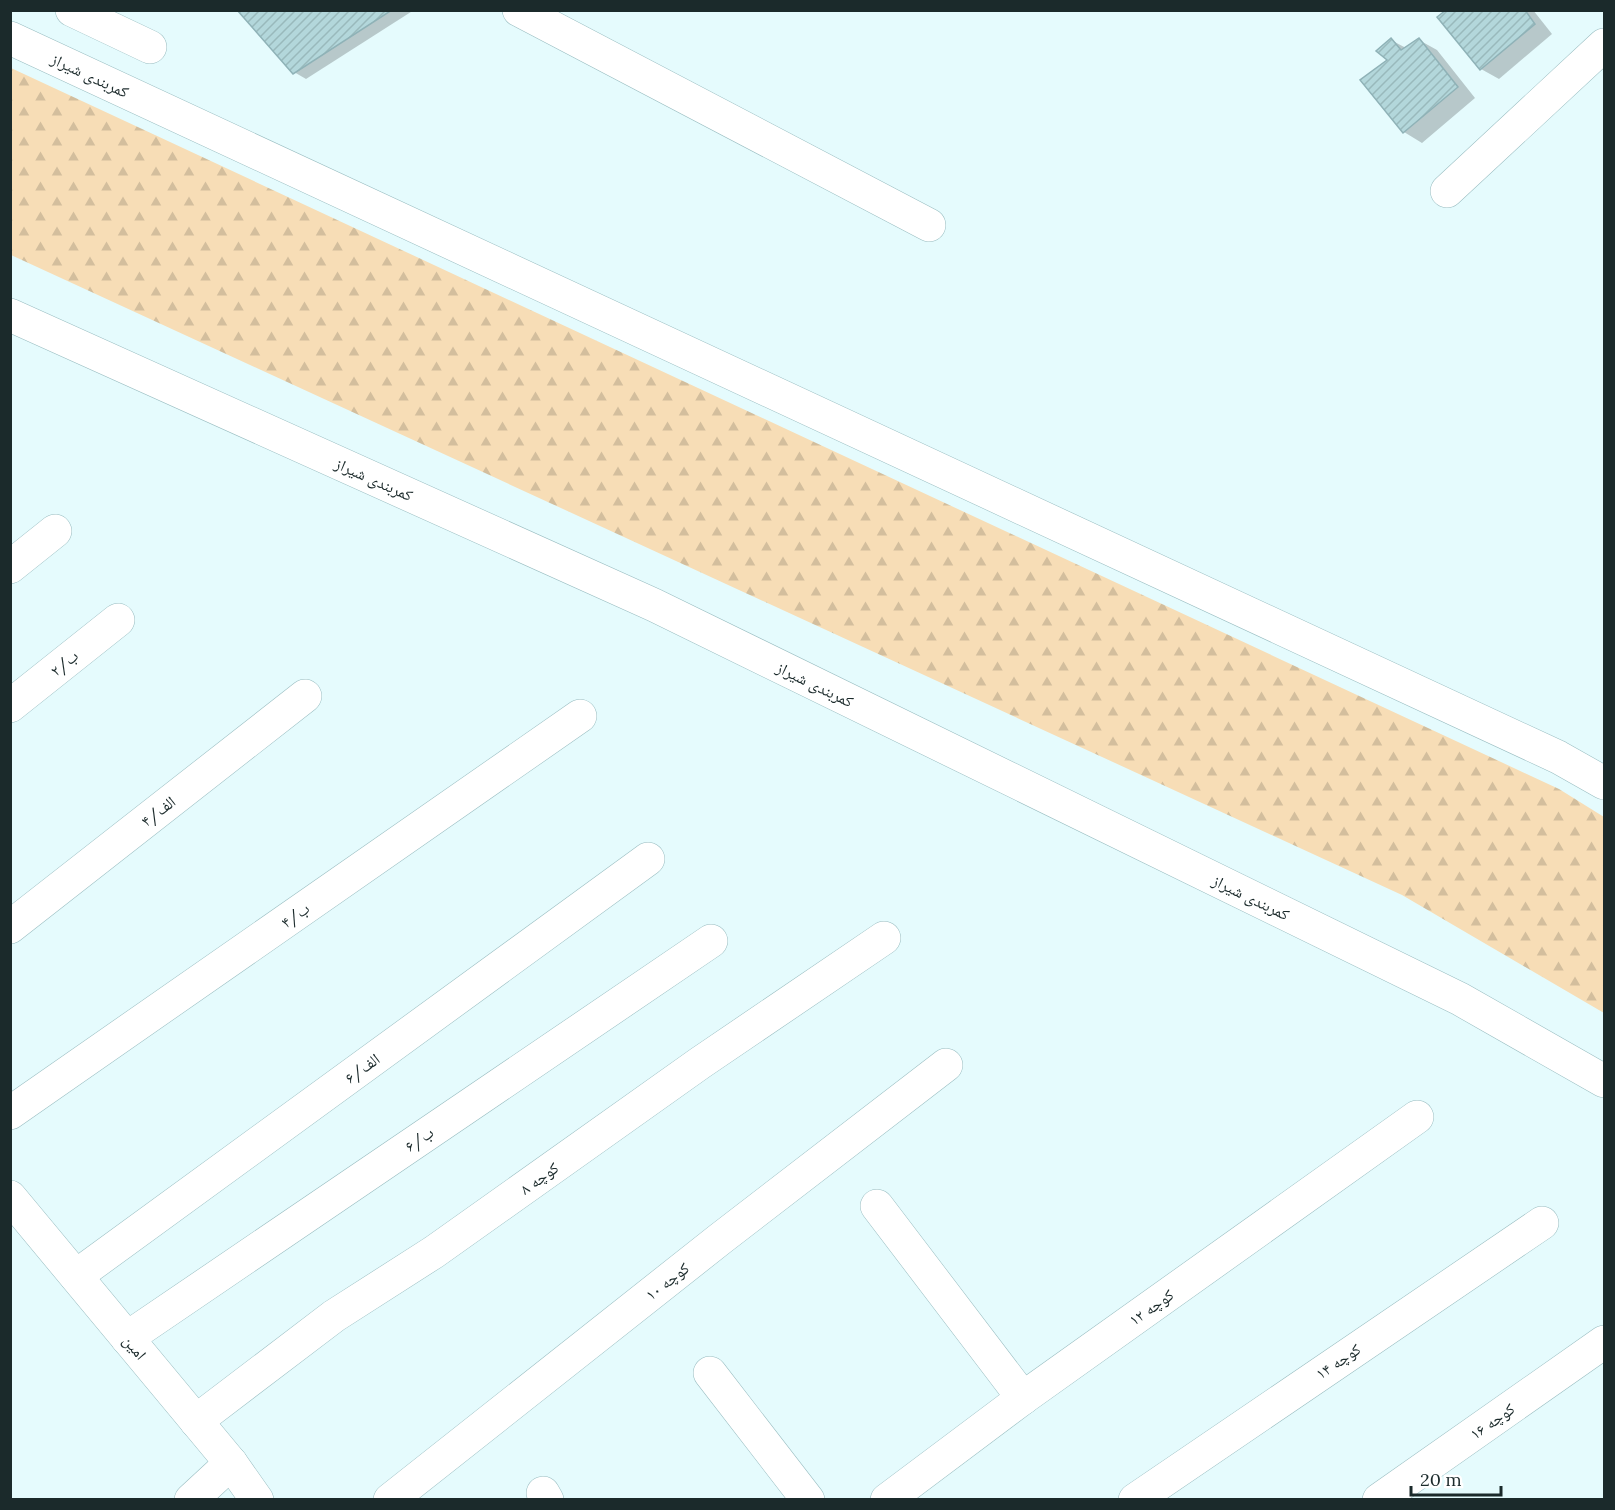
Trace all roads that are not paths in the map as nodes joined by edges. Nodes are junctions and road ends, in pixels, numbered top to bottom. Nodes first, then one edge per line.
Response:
1 (72, 10) edge
2 (519, 10) edge
3 (10, 38) edge
4 (1605, 45) edge
5 (150, 47) dead end
6 (1447, 191) dead end
7 (929, 225) dead end
8 (10, 315) edge
9 (55, 531) dead end
10 (10, 567) edge
11 (118, 620) dead end
12 (305, 696) dead end
13 (10, 706) edge
14 (580, 716) dead end
15 (1605, 783) edge
16 (648, 859) dead end
17 (10, 927) edge
18 (884, 938) dead end
19 (711, 941) dead end
20 (946, 1065) dead end
21 (1605, 1081) edge
22 (10, 1113) edge
23 (1417, 1117) dead end
24 (876, 1206) dead end
25 (15, 1212) edge
26 (1542, 1223) dead end
27 (76, 1276) junction
28 (127, 1338) junction
29 (1605, 1342) edge
30 (710, 1373) dead end
31 (1023, 1398) junction
32 (196, 1421) junction
33 (231, 1463) junction
34 (191, 1500) edge
35 (257, 1500) edge
36 (390, 1500) edge
37 (808, 1500) edge
38 (887, 1500) edge
39 (1135, 1500) edge
40 (1379, 1500) edge

1 - 5 main road
2 - 7 main road
3 - 15 main road, کمربندی شیراز
4 - 6 main road
8 - 21 main road, کمربندی شیراز
9 - 10 main road
11 - 13 main road, ۲/ب
12 - 17 main road, ۴/الف
14 - 22 main road, ۴/ب
16 - 27 main road, ۶/الف
18 - 32 main road, کوچه ۸
19 - 28 main road, ب/۶
20 - 36 main road, کوچه ۱۰
23 - 31 main road, کوچه ۱۲
24 - 31 main road
25 - 27 main road, امین
26 - 39 main road, کوچه ۱۴
27 - 28 main road, امین
28 - 32 main road, امین
29 - 40 main road, کوچه ۱۶
30 - 37 main road
31 - 38 main road, کوچه ۱۲
32 - 33 main road, امین
33 - 34 main road
33 - 35 main road, امین

